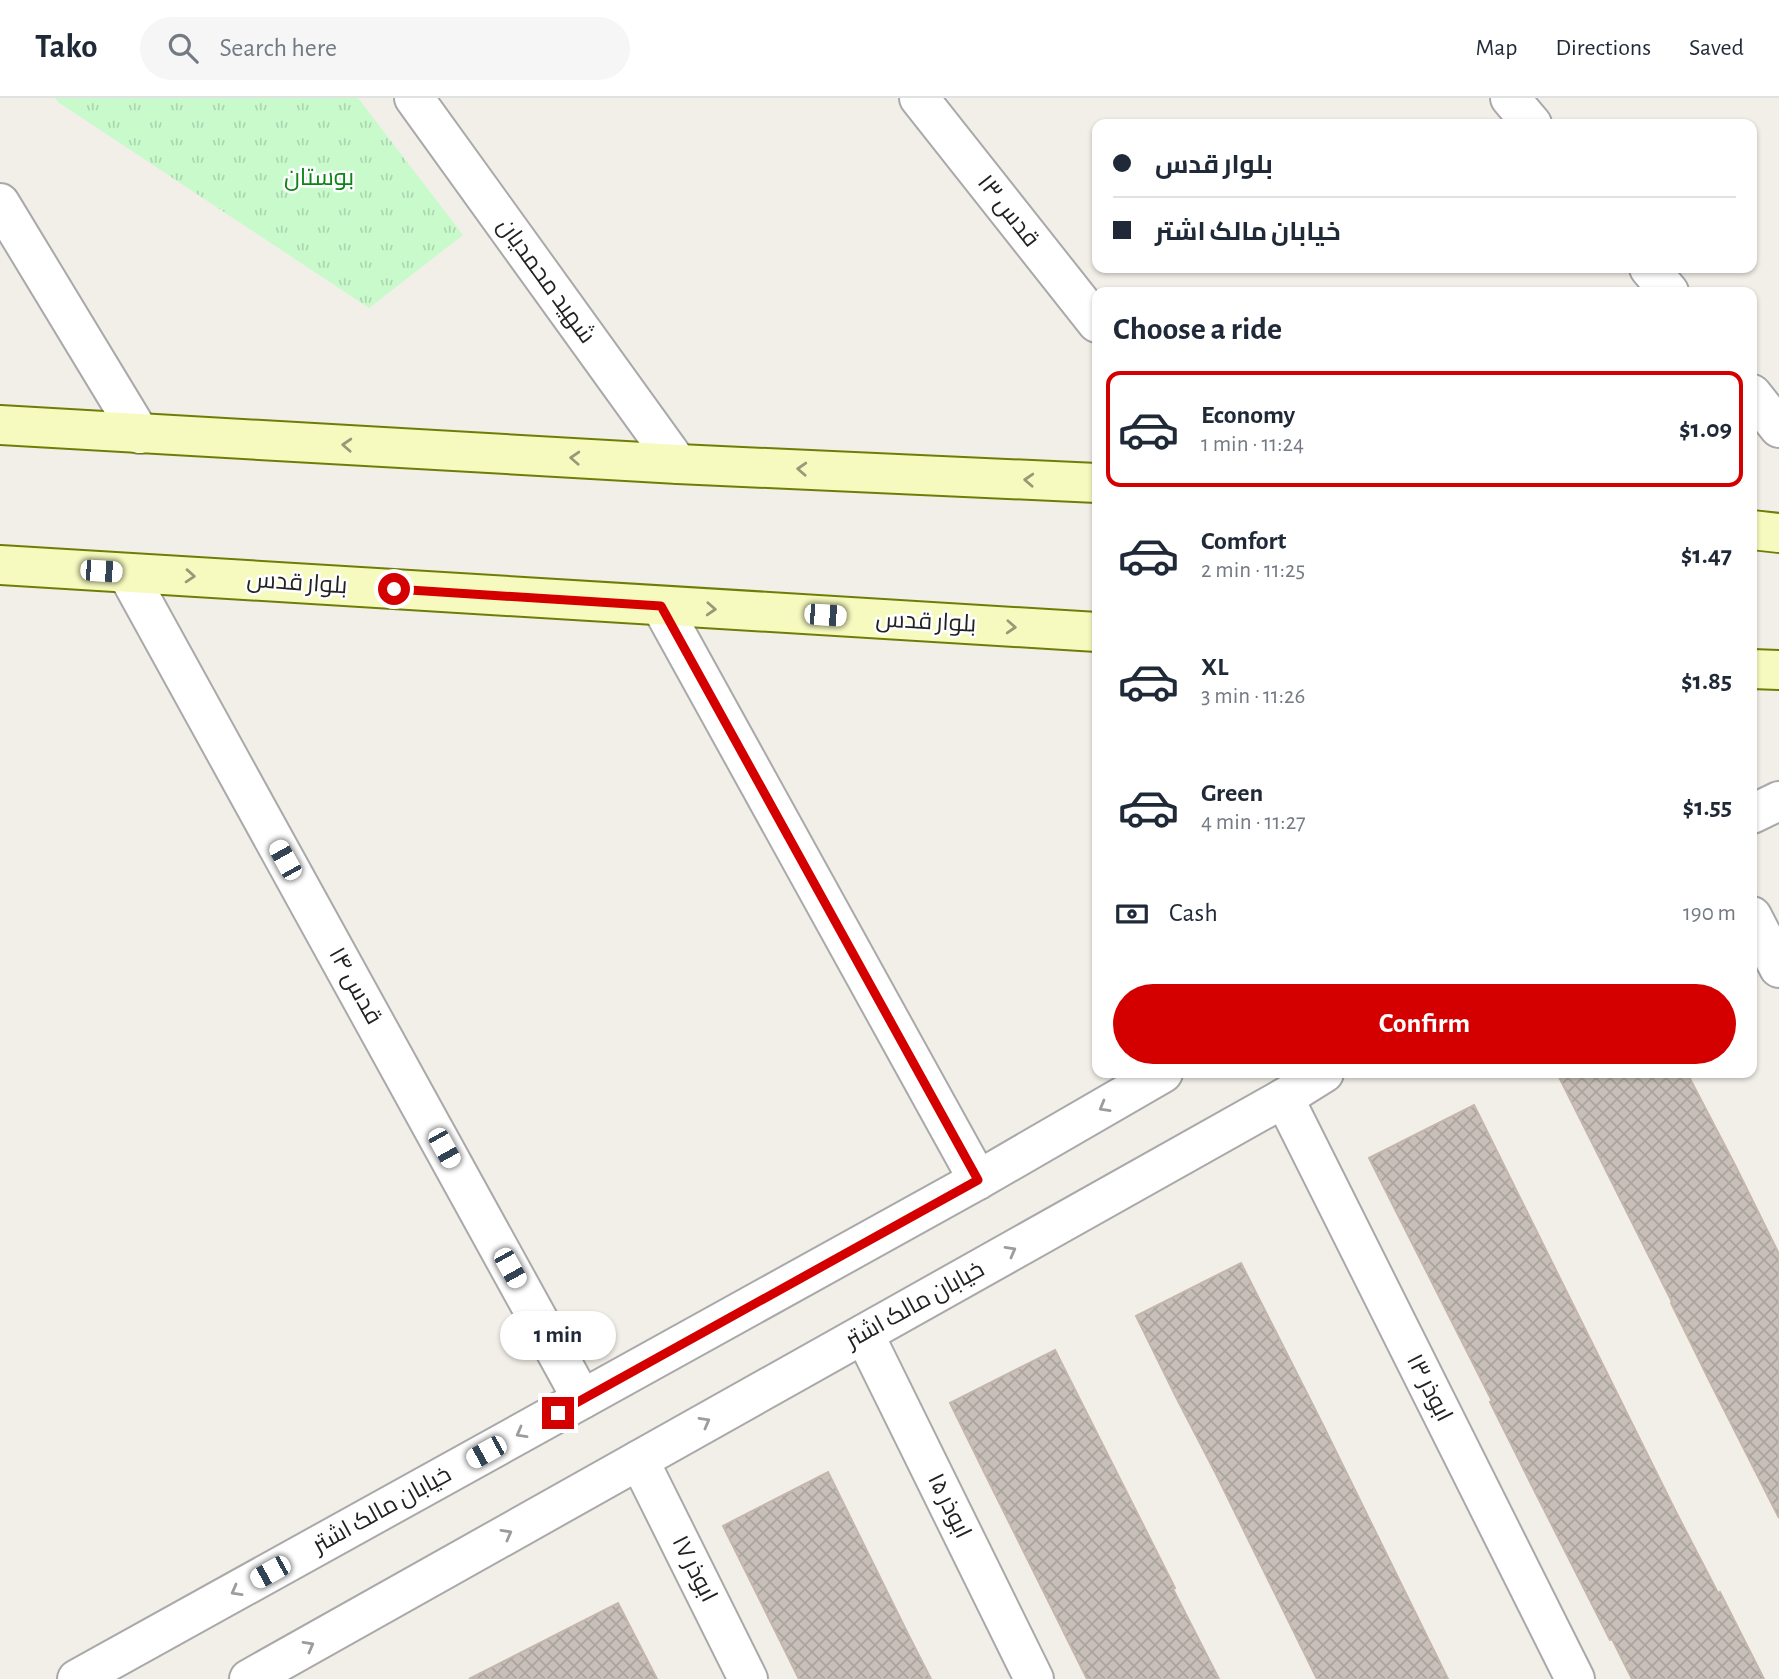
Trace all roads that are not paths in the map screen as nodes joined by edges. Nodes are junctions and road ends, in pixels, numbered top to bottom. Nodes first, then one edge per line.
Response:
1 (414, 98) edge
2 (919, 98) edge
3 (1510, 98) edge
4 (1528, 119) edge
5 (0, 203) edge
6 (1653, 273) edge
7 (1665, 287) edge
8 (1092, 317) edge
9 (1757, 400) edge
10 (0, 425) edge
11 (1778, 425) edge
12 (140, 434) junction
13 (678, 464) junction
14 (1092, 483) edge
15 (1757, 531) edge
16 (1779, 533) edge
17 (0, 565) edge
18 (127, 573) junction
19 (661, 606) junction
20 (1092, 632) edge
21 (1757, 669) edge
22 (1779, 670) edge
23 (1779, 801) edge
24 (1757, 812) edge
25 (1757, 926) edge
26 (1779, 968) edge
27 (1154, 1078) edge
28 (1316, 1078) edge
29 (1284, 1098) junction
30 (978, 1180) junction
31 (864, 1334) junction
32 (582, 1399) junction
33 (639, 1460) junction
34 (77, 1679) edge
35 (249, 1679) edge
36 (748, 1679) edge
37 (1034, 1679) edge
38 (1575, 1679) edge

1 - 13 street, شهید محمدیان
2 - 8 street, قدس ۱۳
3 - 4 street
5 - 12 street
6 - 7 street
9 - 11 street
10 - 12 main road
13 -> 12 main road
14 -> 13 main road
15 - 16 main road
17 - 18 main road, بلوار قدس
18 -> 19 main road, بلوار قدس
18 - 32 street, قدس ۱۴
19 -> 20 main road, بلوار قدس
19 - 30 street
21 - 22 main road
23 - 24 street
25 - 26 street
27 -> 30 street, خیابان مالک اشتر
28 - 29 street, خیابان مالک اشتر
31 -> 29 street, خیابان مالک اشتر
29 - 38 street, ابوذر ۱۳
30 - 32 street, خیابان مالک اشتر
33 -> 31 street, خیابان مالک اشتر
31 - 37 street, ابوذر ۱۵
32 -> 34 street, خیابان مالک اشتر
35 -> 33 street, خیابان مالک اشتر
33 - 36 street, ابوذر ۱۷

